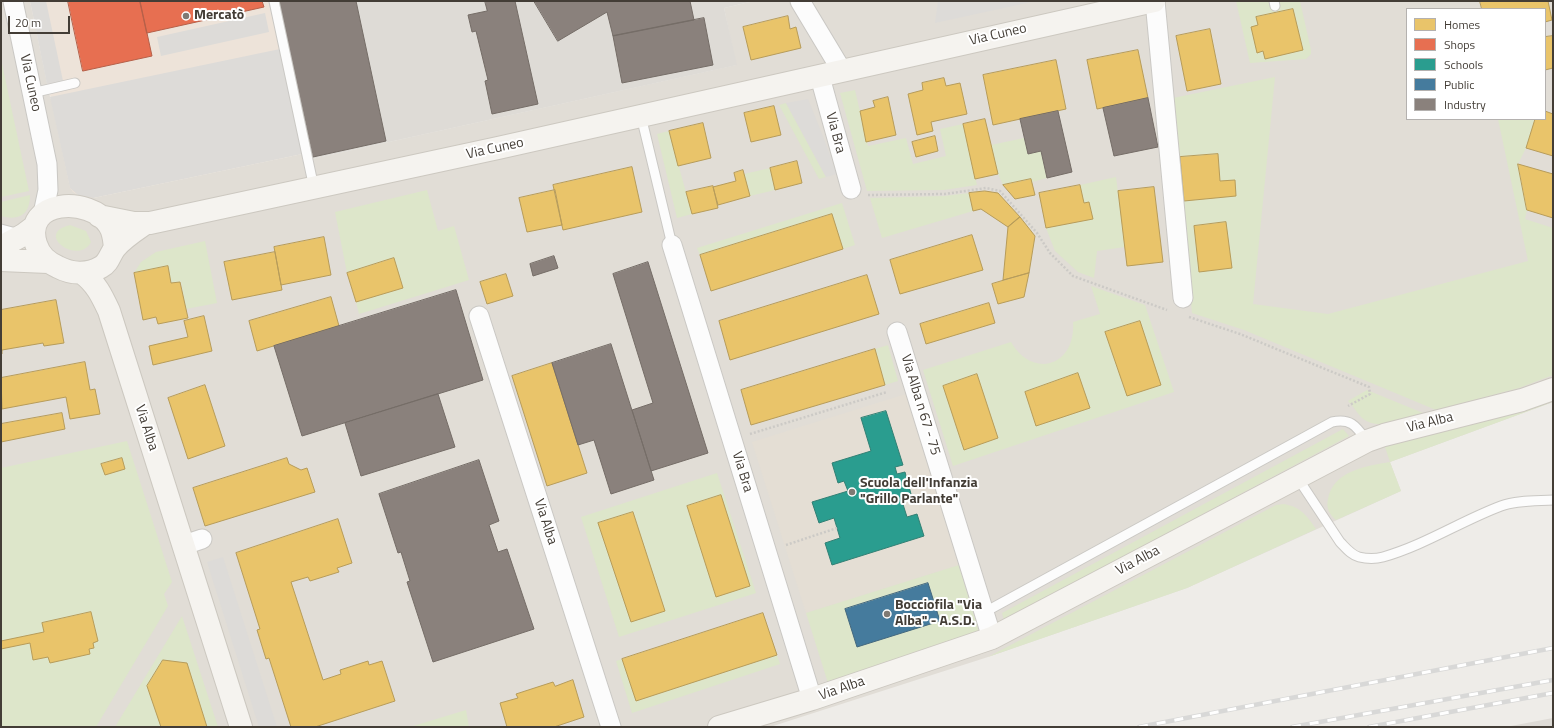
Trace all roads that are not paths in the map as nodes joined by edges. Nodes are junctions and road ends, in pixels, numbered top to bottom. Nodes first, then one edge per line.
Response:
1 (13, 1) edge
2 (274, 1) edge
3 (800, 1) edge
4 (1154, 1) edge
5 (842, 71) junction
6 (820, 77) junction
7 (75, 83) dead end
8 (32, 93) junction
9 (641, 116) junction
10 (47, 164) junction
11 (314, 188) junction
12 (851, 189) road end
13 (71, 205) junction
14 (99, 216) junction
15 (146, 223) junction
16 (34, 225) junction
17 (1, 229) edge
18 (672, 244) joint
19 (1, 247) edge
20 (112, 253) junction
21 (1, 260) edge
22 (48, 262) junction
23 (82, 273) junction
24 (1180, 308) road end
25 (109, 311) junction
26 (479, 316) dead end
27 (897, 332) dead end
28 (1553, 390) edge
29 (1367, 441) junction
30 (1297, 477) junction
31 (1553, 500) edge
32 (984, 612) junction
33 (992, 638) junction
34 (812, 699) junction
35 (241, 727) edge
36 (610, 727) edge
37 (720, 727) edge

1 - 8 street, Via Cuneo
2 - 11 lane
3 - 5 street
4 - 5 street, Via Cuneo
4 - 24 street, Via Cuneo
5 - 6 street, Via Cuneo
6 - 9 street, Via Cuneo
6 - 12 street, Via Bra
7 - 8 lane
8 - 10 street, Via Cuneo
9 - 11 street, Via Cuneo
9 - 18 lane
10 - 13 street, Via Cuneo
10 - 16 street, Via Cuneo
11 - 15 street, Via Cuneo
13 - 14 street, Via Cuneo
13 - 16 street, Via Cuneo
14 - 15 street, Via Cuneo
14 - 20 street, Via Cuneo
15 - 20 street, Via Cuneo
16 - 17 lane
16 - 19 street, Via Cuneo
16 - 22 street, Via Cuneo
18 - 34 street, Via Bra
20 - 23 street, Via Cuneo
20 - 25 street, Via Alba
21 - 22 street, Via Cuneo
22 - 23 street, Via Cuneo
23 - 25 street, Via Alba
25 - 35 street, Via Alba
26 - 36 street, Via Alba
27 - 32 street, Via Alba n 67 - 75
28 - 29 street, Via Alba
29 - 30 street, Via Alba
29 - 32 lane
30 - 31 lane
30 - 33 street, Via Alba
32 - 33 street, Via Alba n 67 - 75
33 - 34 street, Via Alba
34 - 37 street, Via Alba

